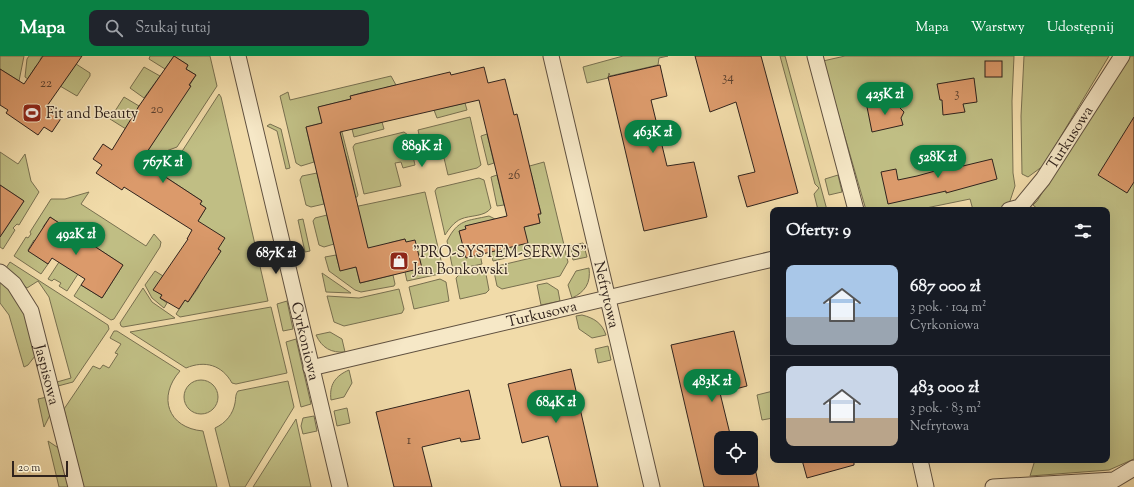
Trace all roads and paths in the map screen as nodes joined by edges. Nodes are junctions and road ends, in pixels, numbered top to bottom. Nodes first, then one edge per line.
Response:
1 (238, 56) edge
2 (551, 56) edge
3 (815, 56) edge
4 (1122, 56) edge
5 (855, 207) edge
6 (1020, 207) edge
7 (770, 260) edge
8 (0, 272) edge
9 (609, 298) junction
10 (311, 368) junction
11 (921, 463) edge
12 (1134, 468) edge
13 (1116, 484) edge
14 (76, 487) edge
15 (340, 487) edge
16 (652, 487) edge
17 (926, 487) edge
18 (993, 487) edge

1 - 10 street, Cyrkoniowa
2 - 9 street, Nefrytowa
3 - 5 street
4 - 6 street, Turkusowa
7 - 9 street, Turkusowa
8 - 14 street, Jaspisowa
9 - 10 street, Turkusowa
9 - 16 street, Nefrytowa
10 - 15 street, Cyrkoniowa
11 - 17 street
12 - 13 street
13 - 18 street

